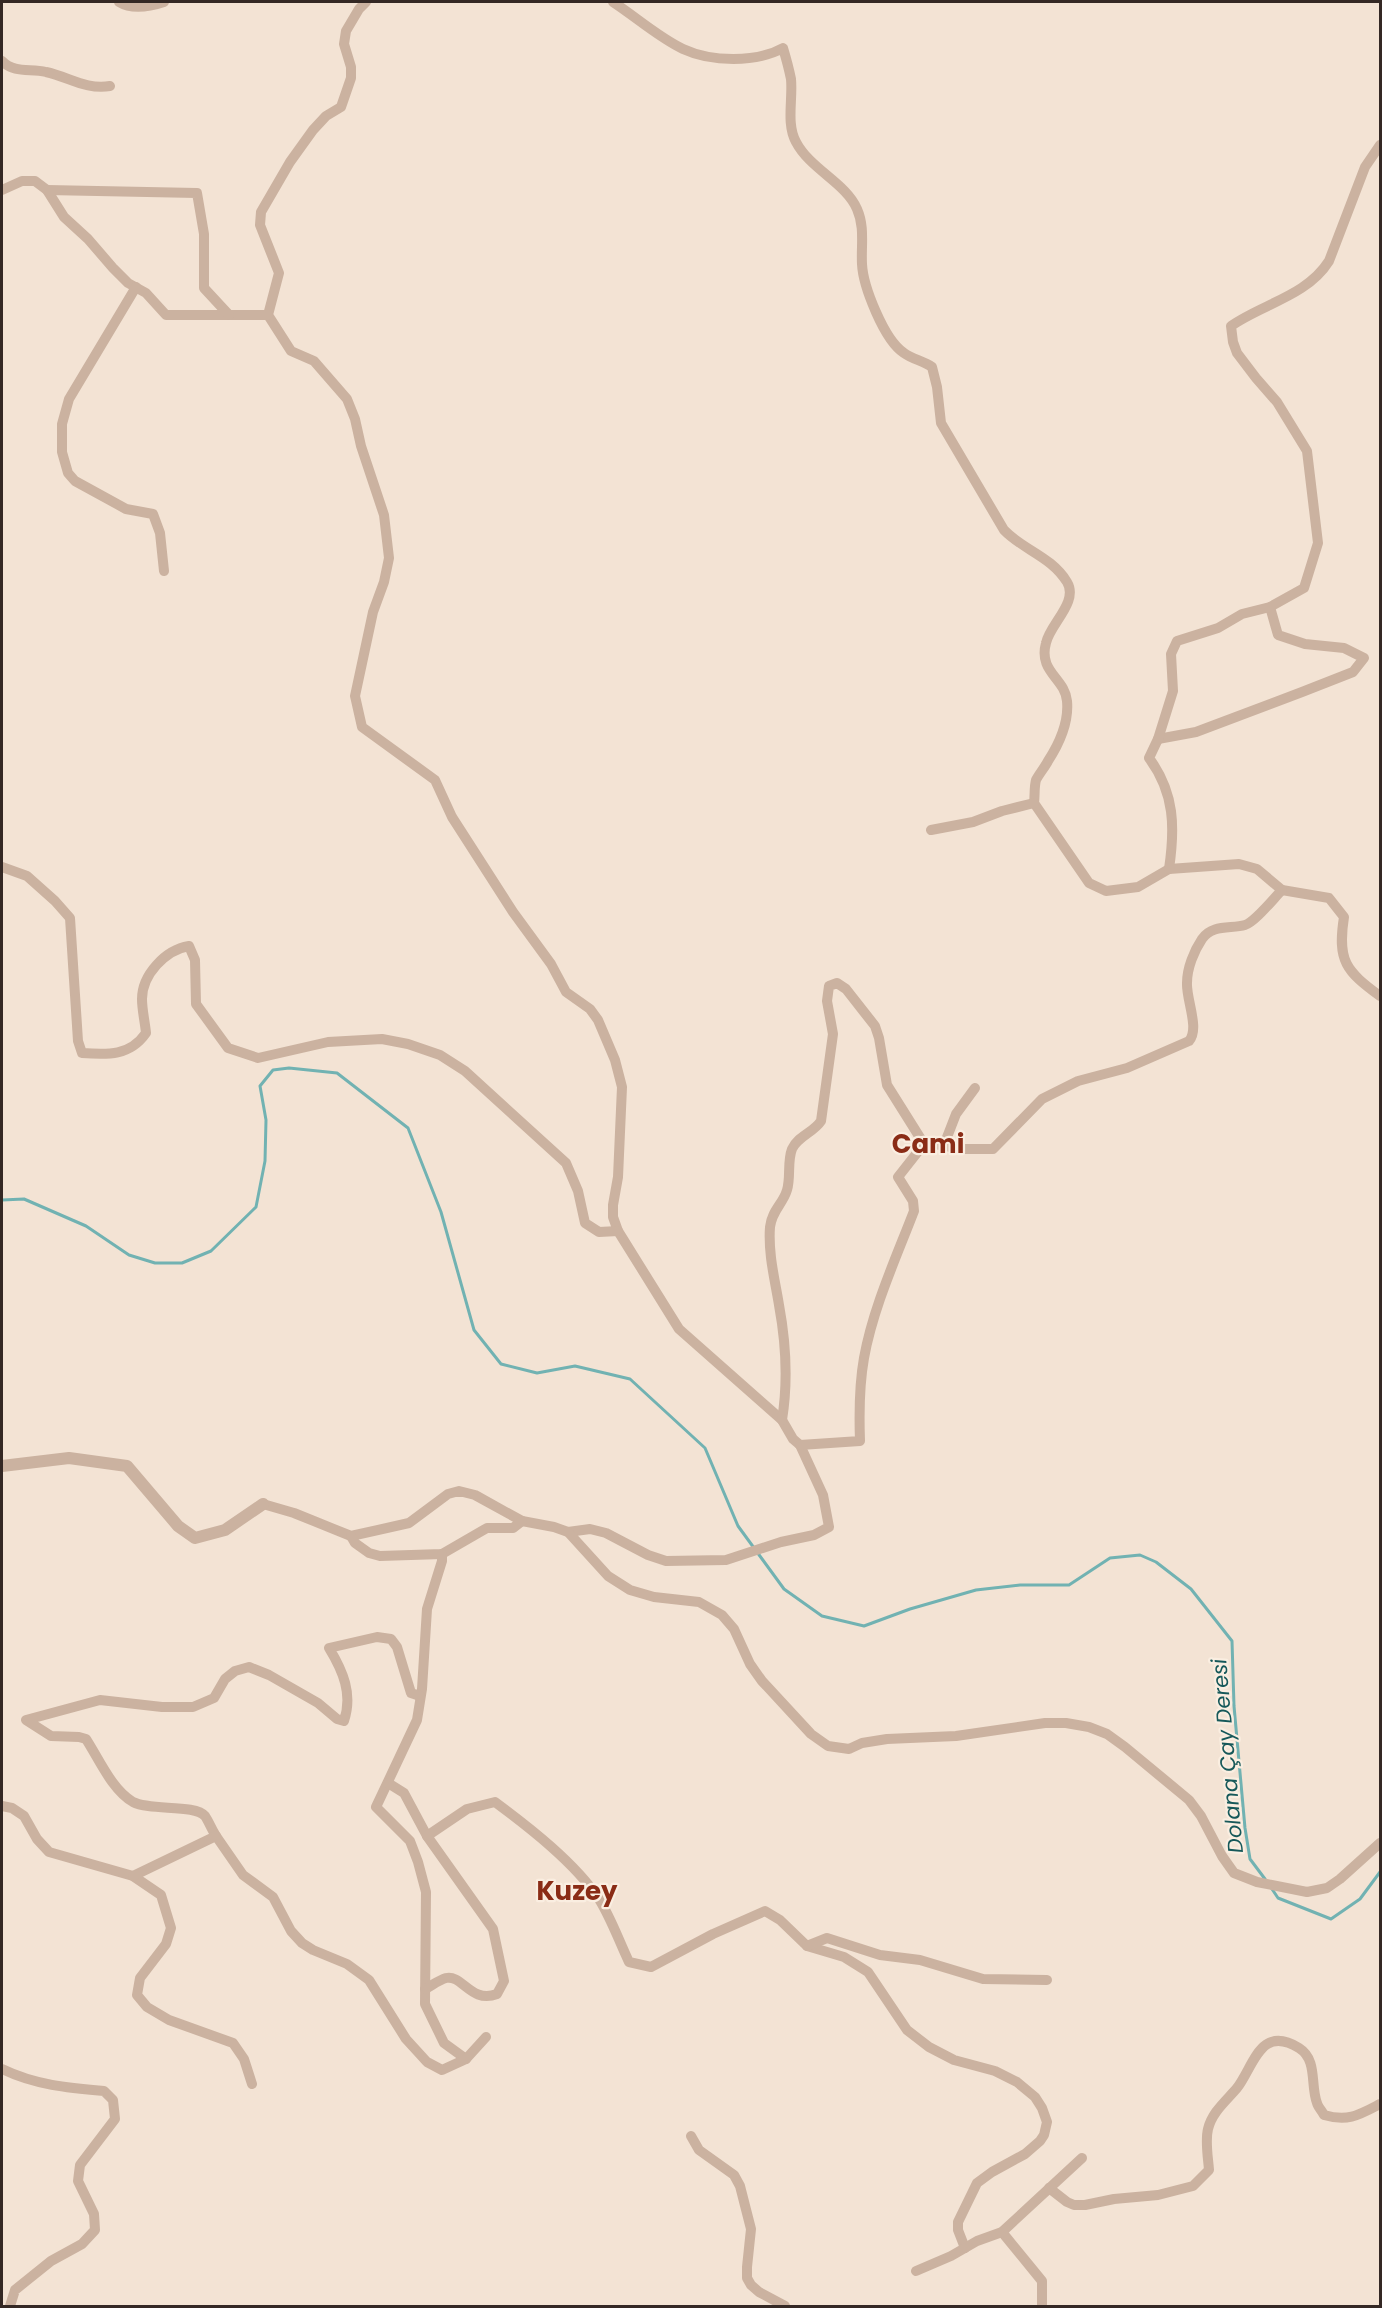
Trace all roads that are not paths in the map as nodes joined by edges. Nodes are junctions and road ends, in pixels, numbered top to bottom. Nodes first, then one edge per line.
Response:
1 (119, 2) edge
2 (164, 2) edge
3 (366, 2) edge
4 (613, 2) edge
5 (2, 61) edge
6 (110, 86) dead end
7 (1380, 145) edge
8 (2, 190) edge
9 (47, 190) junction
10 (136, 287) junction
11 (229, 315) junction
12 (268, 315) junction
13 (164, 571) dead end
14 (1270, 607) junction
15 (1158, 739) junction
16 (1034, 803) junction
17 (931, 830) dead end
18 (2, 867) edge
19 (1169, 869) junction
20 (1282, 890) junction
21 (1380, 996) edge
22 (975, 1088) dead end
23 (924, 1144) junction
24 (944, 1145) junction
25 (618, 1231) junction
26 (782, 1420) junction
27 (800, 1444) junction
28 (2, 1466) edge
29 (263, 1504) joint
30 (522, 1521) junction
31 (568, 1532) junction
32 (351, 1536) junction
33 (442, 1554) junction
34 (420, 1696) junction
35 (388, 1783) junction
36 (2, 1806) edge
37 (216, 1836) junction
38 (428, 1836) junction
39 (1380, 1843) edge
40 (133, 1876) junction
41 (807, 1946) junction
42 (1047, 1980) dead end
43 (425, 1989) junction
44 (486, 2037) dead end
45 (466, 2059) junction
46 (2, 2068) edge
47 (252, 2084) dead end
48 (1380, 2104) edge
49 (691, 2136) dead end
50 (1082, 2158) dead end
51 (1049, 2188) junction
52 (1002, 2232) junction
53 (965, 2248) junction
54 (916, 2271) dead end
55 (10, 2307) edge
56 (785, 2307) edge
57 (1042, 2307) edge

1 - 2 street
3 - 12 street
4 - 16 street
5 - 6 street
7 - 14 street
8 - 9 street
9 - 10 street
9 - 11 street
10 - 11 street
10 - 13 street
11 - 12 street
12 - 25 street
14 - 15 street
14 - 15 street
15 - 19 street
16 - 17 street
16 - 19 street
18 - 25 street
19 - 20 street
20 - 21 street
20 - 24 street
22 - 24 street
23 - 24 street
23 - 26 street
23 - 27 street
25 - 26 street
26 - 27 street
27 - 31 street
28 - 29 street
29 - 32 street
30 - 31 street
30 - 32 street
30 - 33 street
31 - 39 street
32 - 33 street
33 - 34 street
34 - 35 street
34 - 37 street
35 - 38 street
35 - 43 street
36 - 40 street
37 - 40 street
37 - 45 street
38 - 41 street
38 - 43 street
40 - 47 street
41 - 42 street
41 - 53 street
43 - 45 street
44 - 45 street
46 - 55 street
48 - 51 street
49 - 56 street
50 - 51 street
51 - 52 street
52 - 53 street
52 - 57 street
53 - 54 street

